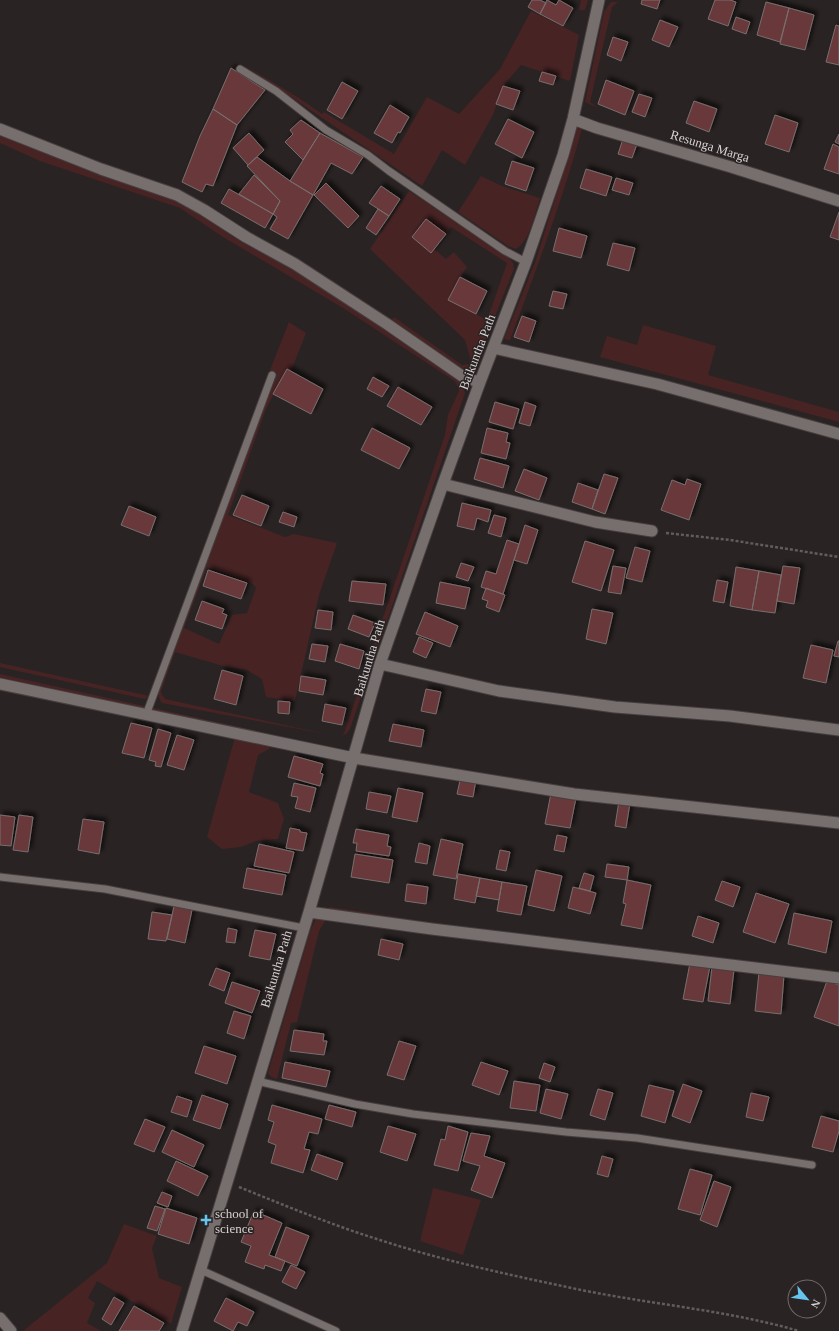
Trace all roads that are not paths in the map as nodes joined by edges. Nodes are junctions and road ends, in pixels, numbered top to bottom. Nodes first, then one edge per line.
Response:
1 (599, 0) edge
2 (240, 69) dead end
3 (573, 119) junction
4 (0, 129) edge
5 (839, 201) edge
6 (526, 262) junction
7 (493, 348) junction
8 (272, 375) dead end
9 (480, 382) junction
10 (839, 434) edge
11 (443, 484) junction
12 (652, 531) road end
13 (380, 664) junction
14 (0, 684) edge
15 (146, 716) junction
16 (839, 730) edge
17 (354, 758) junction
18 (839, 824) edge
19 (0, 877) edge
20 (309, 912) junction
21 (304, 928) junction
22 (839, 978) edge
23 (257, 1081) junction
24 (812, 1165) dead end
25 (201, 1270) junction
26 (0, 1318) edge
27 (11, 1331) edge
28 (182, 1331) edge
29 (336, 1331) edge

1 - 3 street, Baikuntha Path
2 - 6 lane
3 - 5 street, Resunga Marga
3 - 6 street, Baikuntha Path
4 - 9 street
6 - 7 street, Baikuntha Path
7 - 9 street, Baikuntha Path
7 - 10 street
8 - 15 lane
9 - 11 street, Baikuntha Path
11 - 12 street
11 - 13 street, Baikuntha Path
13 - 16 street
13 - 17 street, Baikuntha Path
14 - 15 street
15 - 17 street
17 - 18 street
17 - 20 street, Baikuntha Path
19 - 21 lane
20 - 21 street, Baikuntha Path
20 - 22 street
21 - 23 street, Baikuntha Path
23 - 24 lane
23 - 25 street, Baikuntha Path
25 - 28 street, Baikuntha Path
25 - 29 lane
26 - 27 street

